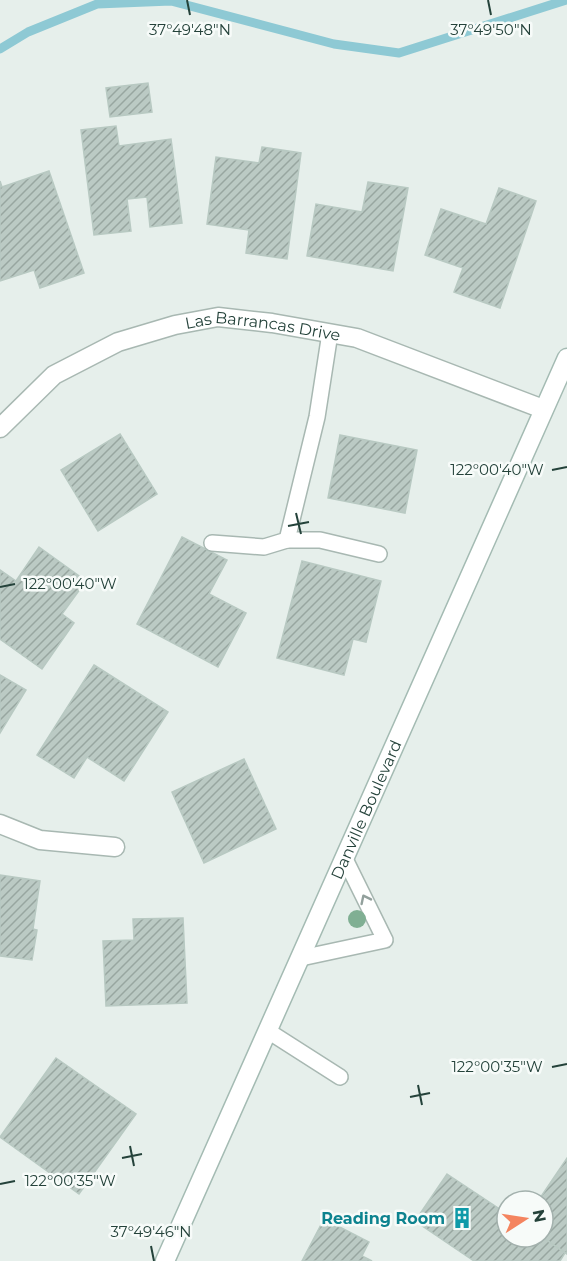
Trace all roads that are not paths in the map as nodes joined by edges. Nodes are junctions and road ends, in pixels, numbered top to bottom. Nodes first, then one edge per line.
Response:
1 (330, 333) junction
2 (567, 358) edge
3 (543, 410) junction
4 (0, 428) edge
5 (287, 540) junction
6 (212, 543) dead end
7 (379, 554) dead end
8 (0, 824) edge
9 (115, 847) dead end
10 (345, 859) junction
11 (301, 958) junction
12 (268, 1031) junction
13 (340, 1077) dead end
14 (165, 1261) edge

1 - 3 main road, Las Barrancas Drive
1 - 4 main road, Las Barrancas Drive
1 - 5 lane
2 - 3 main road, Danville Boulevard
3 - 10 main road, Danville Boulevard
5 - 6 lane
5 - 7 lane
8 - 9 main road
10 - 11 main road, Danville Boulevard
11 -> 10 lane
11 - 12 main road, Danville Boulevard
12 - 13 lane
12 - 14 main road, Danville Boulevard

